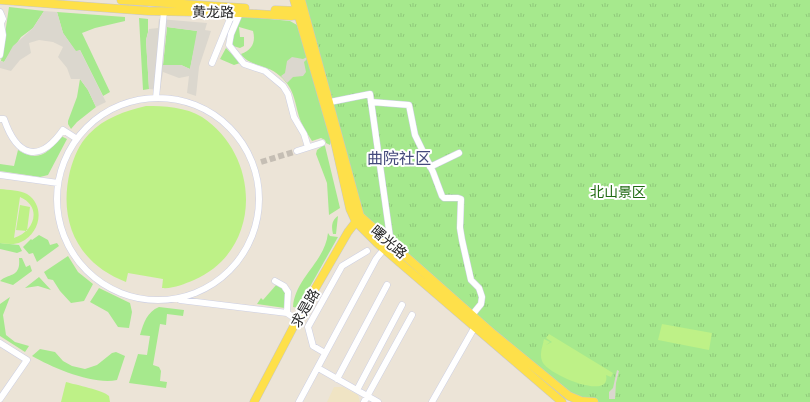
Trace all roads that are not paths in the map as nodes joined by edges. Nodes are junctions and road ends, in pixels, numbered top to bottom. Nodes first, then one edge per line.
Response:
1 (0, 0) edge
2 (121, 0) edge
3 (294, 0) edge
4 (302, 0) edge
5 (142, 1) junction
6 (142, 10) junction
7 (164, 11) junction
8 (0, 12) edge
9 (300, 12) junction
10 (240, 13) junction
11 (0, 24) edge
12 (0, 55) edge
13 (212, 63) dead end
14 (156, 98) junction
15 (330, 102) junction
16 (371, 102) junction
17 (0, 118) edge
18 (77, 139) junction
19 (322, 143) dead end
20 (308, 147) junction
21 (297, 151) tunnel mouth
22 (459, 153) dead end
23 (430, 167) junction
24 (0, 175) edge
25 (58, 183) junction
26 (358, 219) junction
27 (387, 246) junction
28 (367, 251) dead end
29 (275, 281) dead end
30 (387, 285) dead end
31 (177, 299) junction
32 (402, 305) dead end
33 (287, 313) junction
34 (412, 315) dead end
35 (472, 315) junction
36 (297, 320) junction
37 (476, 324) junction
38 (0, 343) edge
39 (326, 354) junction
40 (318, 368) junction
41 (337, 379) junction
42 (357, 390) junction
43 (0, 399) edge
44 (366, 399) edge
45 (581, 401) edge
46 (254, 402) edge
47 (299, 402) edge
48 (378, 402) edge
49 (432, 402) edge
50 (562, 402) edge
51 (594, 402) edge

1 - 6 main road, 黄龙路
2 - 5 main road, 黄龙路
3 - 9 main road, 曙光路
4 - 9 main road, 曙光路
5 - 6 main road
5 - 9 main road, 黄龙路
6 - 7 main road, 黄龙路
7 - 10 main road, 黄龙路
7 - 14 street
8 - 11 street
9 - 10 main road, 黄龙路
9 - 15 main road, 曙光路
9 - 26 main road, 曙光路
10 - 13 street
10 - 20 street
11 - 12 street
14 - 18 street
14 - 31 street
15 - 16 street
15 - 26 main road, 曙光路
16 - 23 street
16 - 27 street
17 - 18 street
18 - 25 street
19 - 20 street
20 - 21 street
22 - 23 street
23 - 35 street
24 - 25 street
25 - 31 street
26 - 27 main road, 曙光路
26 - 36 main road, 求是路
27 - 35 main road, 曙光路
27 - 37 main road, 曙光路
27 - 39 street
28 - 39 street
29 - 33 street
30 - 41 street
31 - 33 street
32 - 42 street
33 - 36 street
34 - 44 street
35 - 37 main road, 曙光路
36 - 46 main road, 求是路
37 - 45 main road, 曙光路
37 - 49 street
37 - 50 main road, 曙光路
38 - 43 street
39 - 40 street
40 - 41 street
40 - 47 street
41 - 42 street
42 - 44 street
44 - 48 street
45 - 51 main road, 曙光路

